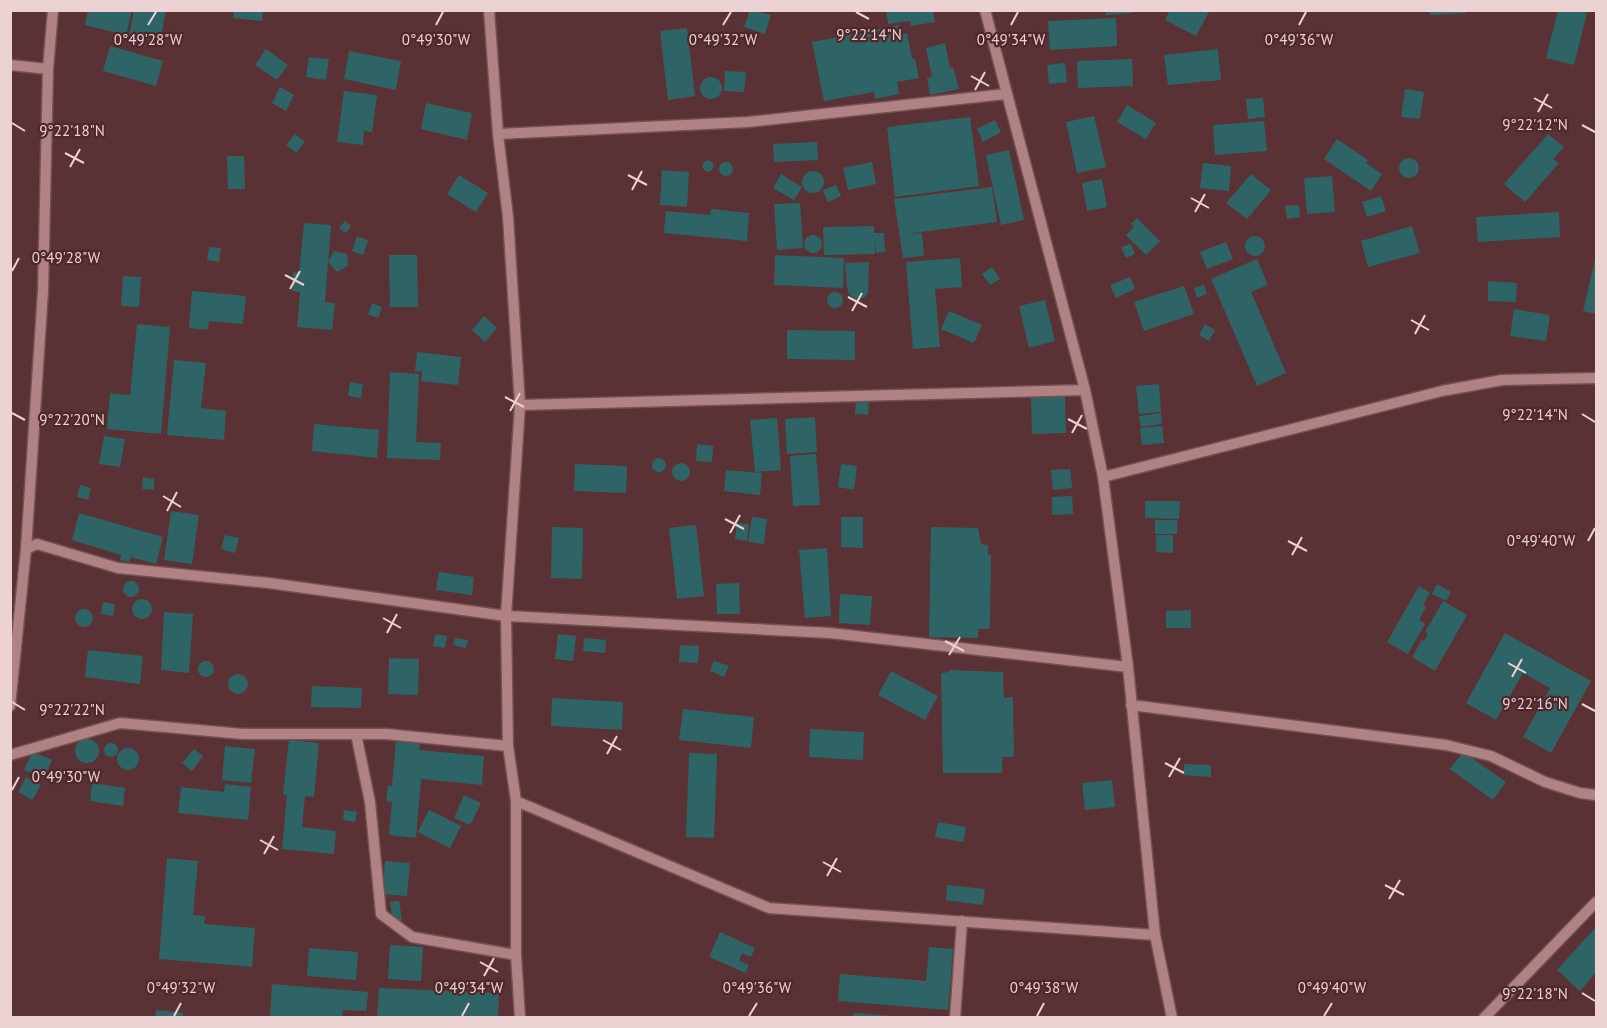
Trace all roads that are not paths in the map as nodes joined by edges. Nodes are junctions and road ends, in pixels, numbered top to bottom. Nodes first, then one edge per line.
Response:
1 (53, 10) edge
2 (489, 10) edge
3 (985, 10) edge
4 (10, 65) edge
5 (48, 69) junction
6 (1006, 94) junction
7 (498, 134) junction
8 (1596, 378) edge
9 (1085, 390) junction
10 (520, 405) junction
11 (1102, 477) junction
12 (26, 549) junction
13 (506, 616) junction
14 (1128, 667) junction
15 (1131, 705) junction
16 (10, 706) edge
17 (356, 734) junction
18 (508, 746) junction
19 (10, 755) edge
20 (1596, 795) edge
21 (516, 801) junction
22 (1596, 902) edge
23 (962, 921) junction
24 (1155, 935) junction
25 (516, 955) junction
26 (520, 1017) edge
27 (954, 1017) edge
28 (1172, 1017) edge
29 (1484, 1017) edge

1 - 5 street
2 - 7 street
3 - 6 street
4 - 5 street
5 - 12 street
6 - 7 street
6 - 9 street
7 - 10 street
8 - 11 street
9 - 10 street
9 - 11 street
10 - 13 street
11 - 14 street
12 - 13 street
12 - 16 street
13 - 14 street
13 - 18 street
14 - 15 street
15 - 20 street
15 - 24 street
17 - 18 street
17 - 19 street
17 - 25 street
18 - 21 street
21 - 23 street
21 - 25 street
22 - 29 street
23 - 24 street
23 - 27 street
24 - 28 street
25 - 26 street

